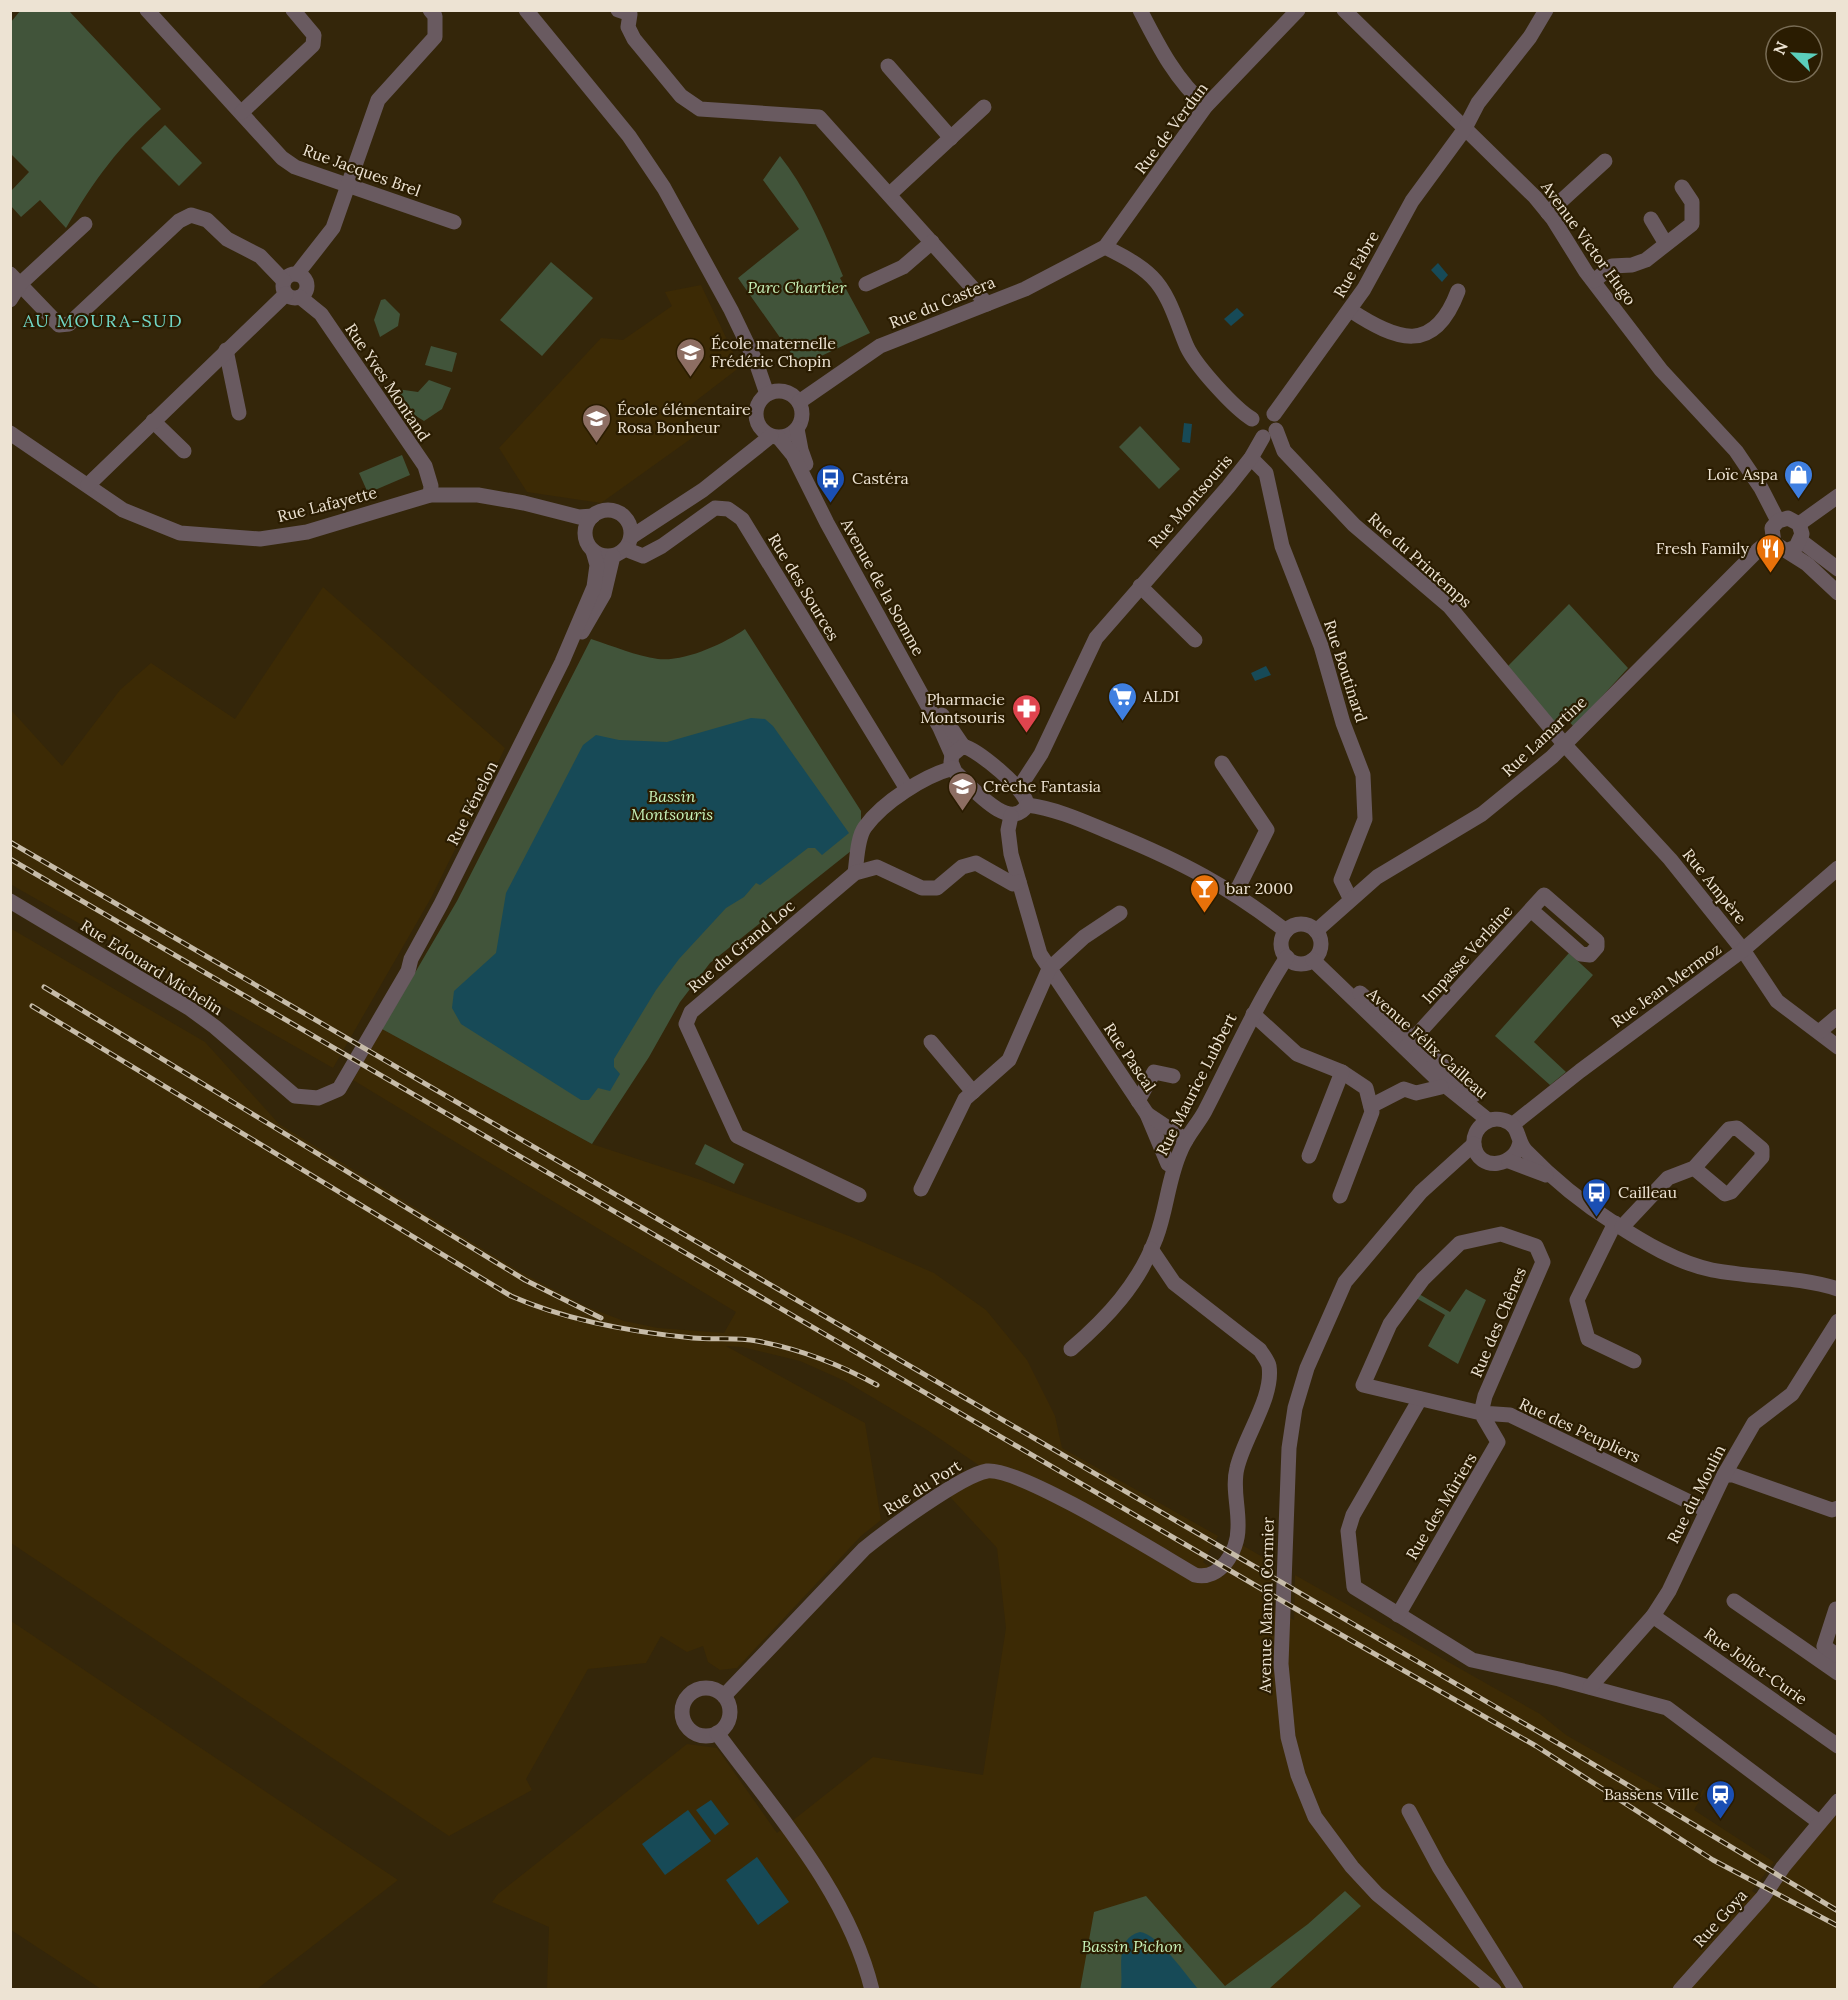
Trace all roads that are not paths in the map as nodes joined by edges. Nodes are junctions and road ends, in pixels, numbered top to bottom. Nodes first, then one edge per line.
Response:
1 (147, 10) edge
2 (293, 10) edge
3 (430, 10) edge
4 (526, 10) edge
5 (1140, 10) edge
6 (1298, 10) edge
7 (1344, 10) edge
8 (1546, 10) edge
9 (626, 12) edge
10 (888, 66) dead end
11 (1206, 106) junction
12 (984, 107) dead end
13 (242, 112) junction
14 (1464, 130) junction
15 (951, 138) junction
16 (1605, 160) dead end
17 (348, 185) junction
18 (1682, 187) dead end
19 (890, 194) junction
20 (1548, 213) junction
21 (1651, 219) dead end
22 (454, 222) dead end
23 (85, 224) dead end
24 (932, 242) junction
25 (1666, 244) junction
26 (1105, 247) junction
27 (15, 279) edge
28 (1594, 281) junction
29 (866, 284) dead end
30 (292, 286) junction
31 (1458, 291) dead end
32 (10, 300) edge
33 (987, 303) junction
34 (1350, 310) junction
35 (226, 350) junction
36 (767, 394) junction
37 (799, 402) junction
38 (239, 413) dead end
39 (1274, 414) junction
40 (1252, 419) junction
41 (153, 421) junction
42 (797, 429) junction
43 (10, 433) edge
44 (1270, 433) junction
45 (770, 434) junction
46 (184, 451) dead end
47 (1251, 458) junction
48 (88, 485) junction
49 (430, 495) junction
50 (1838, 496) edge
51 (536, 506) junction
52 (593, 516) junction
53 (1778, 521) junction
54 (1798, 524) junction
55 (585, 536) junction
56 (1772, 539) junction
57 (625, 542) junction
58 (1794, 545) junction
59 (593, 551) junction
60 (1838, 569) edge
61 (1140, 586) junction
62 (1838, 592) edge
63 (1195, 640) dead end
64 (562, 662) junction
65 (1564, 744) junction
66 (956, 757) junction
67 (1222, 763) dead end
68 (1019, 788) junction
69 (907, 789) junction
70 (1027, 805) junction
71 (1011, 816) junction
72 (1838, 868) edge
73 (855, 873) junction
74 (1019, 882) junction
75 (1235, 894) junction
76 (1350, 898) junction
77 (10, 901) edge
78 (1531, 910) dead end
79 (1120, 913) dead end
80 (1286, 931) junction
81 (1316, 931) junction
82 (1743, 950) junction
83 (1287, 957) junction
84 (1312, 960) junction
85 (1049, 969) junction
86 (1253, 1014) junction
87 (1838, 1016) edge
88 (1819, 1032) junction
89 (931, 1042) dead end
90 (1409, 1044) junction
91 (1838, 1047) edge
92 (1342, 1072) junction
93 (1173, 1076) dead end
94 (1439, 1083) junction
95 (973, 1092) junction
96 (329, 1093) joint
97 (1475, 1099) junction
98 (1138, 1101) junction
99 (1371, 1106) junction
100 (1147, 1114) junction
101 (1488, 1120) junction
102 (1512, 1125) junction
103 (1186, 1140) junction
104 (1520, 1141) junction
105 (1477, 1151) junction
106 (1309, 1156) dead end
107 (1509, 1161) junction
108 (1173, 1167) junction
109 (1694, 1168) junction
110 (1560, 1182) junction
111 (921, 1189) dead end
112 (859, 1195) dead end
113 (1340, 1196) dead end
114 (1619, 1225) junction
115 (1151, 1249) junction
116 (1838, 1289) edge
117 (1838, 1321) edge
118 (1071, 1349) dead end
119 (1634, 1361) dead end
120 (1363, 1385) joint
121 (1420, 1399) junction
122 (1481, 1413) junction
123 (1724, 1475) junction
124 (1838, 1508) edge
125 (1706, 1510) junction
126 (1734, 1601) dead end
127 (1836, 1609) dead end
128 (1398, 1615) junction
129 (1653, 1616) junction
130 (1838, 1656) edge
131 (1838, 1673) edge
132 (1590, 1687) junction
133 (724, 1696) junction
134 (717, 1733) junction
135 (1838, 1746) edge
136 (1838, 1801) edge
137 (1409, 1811) dead end
138 (1819, 1822) junction
139 (1492, 1951) junction
140 (1468, 1969) junction
141 (872, 1989) edge
142 (1494, 1989) edge
143 (1516, 1989) edge
144 (1680, 1989) edge

1 - 13 street, Rue Jacques Brel
2 - 13 street
3 - 17 street
4 - 36 street
5 - 11 street
6 - 11 street, Rue de Verdun
7 - 14 street, Avenue Victor Hugo
8 - 14 street, Rue Fabre
9 - 19 street
10 - 15 street
11 - 26 street, Rue de Verdun
12 - 15 street
13 - 17 street, Rue Jacques Brel
14 - 20 street, Avenue Victor Hugo
14 - 34 street, Rue Fabre
15 - 19 street
16 - 20 street
17 - 22 street, Rue Jacques Brel
17 - 30 street
18 - 25 street
19 - 24 street
20 - 28 street, Avenue Victor Hugo
21 - 25 street
23 - 27 street
24 - 29 street
24 - 33 street
25 - 28 street
26 - 33 street, Rue du Castera
26 - 40 street
27 - 30 street, Rue Yves Montand
27 - 32 street
28 - 53 street, Avenue Victor Hugo
30 - 35 street
30 - 49 street, Rue Yves Montand
31 - 34 street
33 - 37 street, Rue du Castera
34 - 39 street, Rue Fabre
35 - 38 street
35 - 41 street
36 - 37 street
36 - 45 street
37 - 42 street
39 - 40 street
39 - 44 street
40 - 44 street
41 - 46 street
41 - 48 street
42 - 45 street
42 - 66 street, Avenue de la Somme
43 - 48 street, Rue Lafayette
44 - 47 street, Rue Montsouris
44 - 65 street, Rue du Printemps
45 - 57 street
45 - 66 street, Avenue de la Somme
47 - 61 street, Rue Montsouris
47 - 76 street, Rue Boutinard
48 - 49 street, Rue Lafayette
49 - 51 street, Rue Lafayette
50 - 54 street
51 - 52 street, Rue Lafayette
51 - 55 street, Rue Lafayette
52 - 55 street
52 - 57 street
53 - 54 street
53 - 56 street
54 - 58 street
55 - 59 street
56 - 58 street
56 - 65 street, Rue Lamartine
57 - 59 street
57 - 64 street, Rue Fénelon
57 - 69 street, Rue des Sources
58 - 60 street
58 - 62 street
59 - 64 street, Rue Fénelon
61 - 63 street
61 - 68 street, Rue Montsouris
64 - 96 street, Rue Fénelon
65 - 76 street, Rue Lamartine
65 - 82 street, Rue Ampère
66 - 68 street
66 - 69 street
66 - 71 street
67 - 75 street
68 - 70 street
69 - 73 street
70 - 71 street
70 - 75 street
71 - 74 street, Rue Pascal
72 - 82 street, Rue Jean Mermoz
73 - 74 street
73 - 112 street, Rue du Grand Loc
74 - 85 street, Rue Pascal
75 - 80 street
76 - 81 street, Rue Lamartine
77 - 96 street, Rue Edouard Michelin
78 - 90 street, Impasse Verlaine
79 - 85 street
80 - 81 street
80 - 83 street
81 - 84 street
82 - 88 street, Rue Ampère
82 - 102 street, Rue Jean Mermoz
83 - 84 street
83 - 86 street, Rue Maurice Lubbert
84 - 90 street, Avenue Félix Cailleau
85 - 95 street
85 - 98 street, Rue Pascal
86 - 92 street
86 - 103 street, Rue Maurice Lubbert
87 - 88 street
88 - 91 street, Rue Ampère
89 - 95 street
90 - 94 street, Avenue Félix Cailleau
90 - 97 street
92 - 99 street
92 - 106 street
93 - 98 street
94 - 97 street, Avenue Félix Cailleau
94 - 99 street
94 - 105 street
95 - 111 street
97 - 101 street, Avenue Félix Cailleau
98 - 100 street, Rue Pascal
99 - 113 street
100 - 103 street
100 - 108 street, Rue Pascal
101 - 102 street, Avenue Félix Cailleau
101 - 105 street
102 - 104 street
103 - 108 street, Rue Maurice Lubbert
104 - 107 street
104 - 110 street
105 - 107 street
105 - 140 street, Avenue Manon Cormier
107 - 110 street
108 - 115 street, Rue Maurice Lubbert
109 - 109 street
109 - 114 street
110 - 114 street
114 - 116 street
114 - 119 street
115 - 118 street, Rue Maurice Lubbert
115 - 133 street, Rue du Port
117 - 123 street, Rue du Moulin
120 - 121 street, Rue des Peupliers
120 - 122 street, Rue des Chênes
121 - 122 street, Rue des Peupliers
121 - 128 street
122 - 125 street, Rue des Peupliers
122 - 128 street, Rue des Mûriers
123 - 124 street
123 - 125 street, Rue du Moulin
125 - 129 street, Rue du Moulin
126 - 131 street
127 - 130 street
128 - 132 street
129 - 132 street, Rue du Moulin
129 - 135 street, Rue Joliot-Curie
132 - 138 street
133 - 134 street
133 - 134 street
134 - 141 street
136 - 138 street, Rue Goya
137 - 139 street
138 - 144 street, Rue Goya
139 - 140 street
139 - 143 street
140 - 142 street, Avenue Manon Cormier

